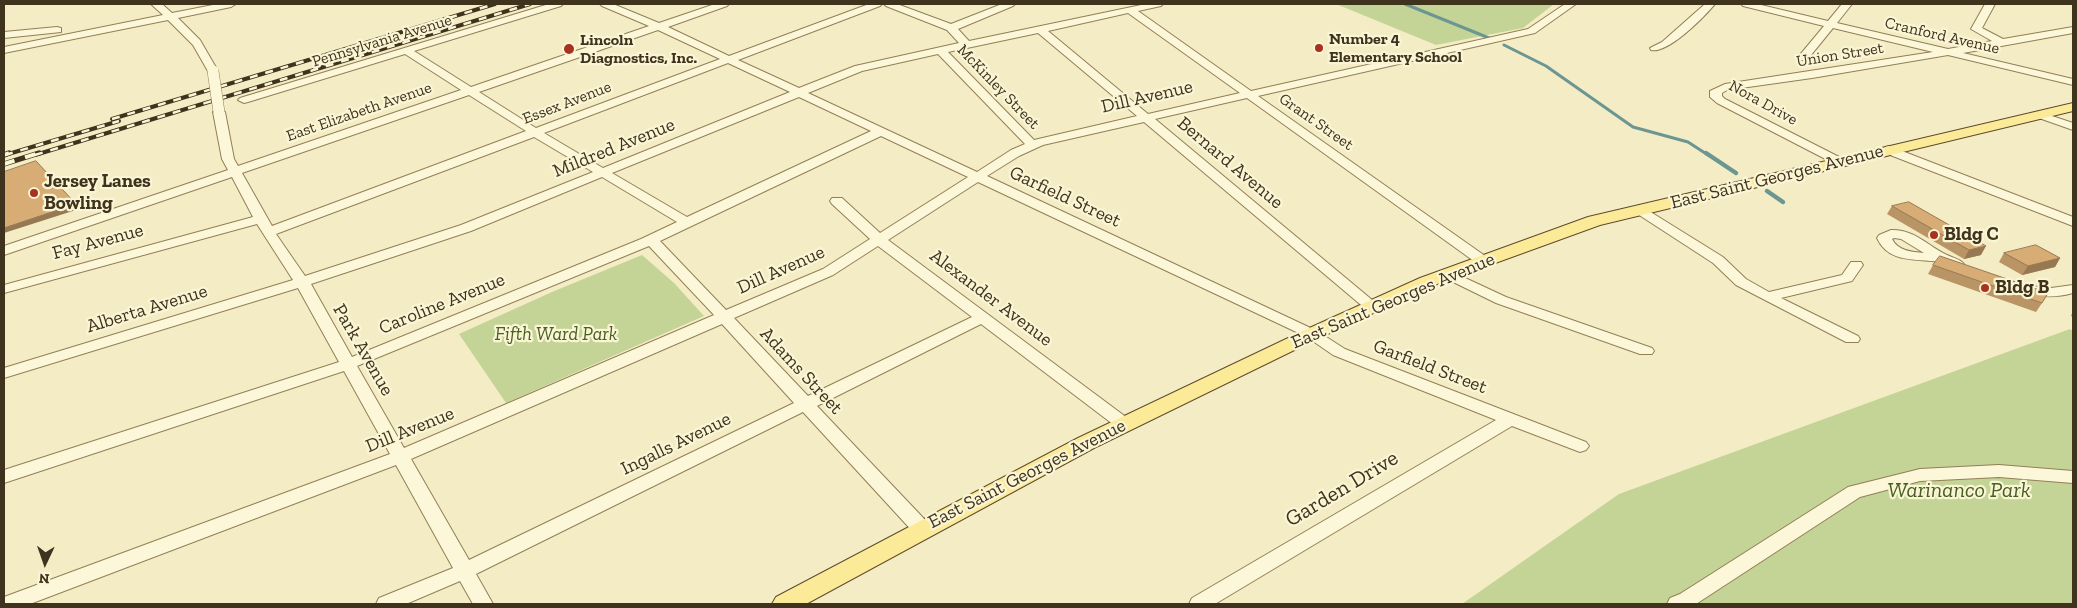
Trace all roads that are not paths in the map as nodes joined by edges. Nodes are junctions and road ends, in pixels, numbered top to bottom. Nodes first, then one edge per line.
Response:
1 (156, 4) edge
2 (231, 4) edge
3 (558, 4) edge
4 (605, 4) edge
5 (724, 4) edge
6 (877, 4) edge
7 (889, 4) edge
8 (1010, 4) edge
9 (1152, 4) edge
10 (1571, 4) edge
11 (1710, 4) edge
12 (1746, 4) edge
13 (1847, 4) edge
14 (1987, 4) edge
15 (1130, 10) junction
16 (170, 16) junction
17 (126, 24) junction
18 (1830, 24) junction
19 (658, 26) junction
20 (950, 28) junction
21 (1040, 29) junction
22 (2073, 30) edge
23 (4, 35) edge
24 (2001, 42) junction
25 (966, 45) junction
26 (1655, 48) dead end
27 (4, 50) edge
28 (405, 50) junction
29 (941, 51) junction
30 (1950, 53) junction
31 (1803, 58) dead end
32 (729, 59) junction
33 (1788, 80) joint
34 (2073, 82) edge
35 (470, 92) junction
36 (798, 92) junction
37 (1250, 95) junction
38 (244, 100) dead end
39 (2073, 107) edge
40 (2040, 115) junction
41 (1146, 118) junction
42 (2073, 127) edge
43 (881, 131) junction
44 (535, 132) junction
45 (1033, 145) junction
46 (1889, 150) junction
47 (1839, 162) junction
48 (236, 171) junction
49 (604, 172) junction
50 (978, 177) junction
51 (837, 201) dead end
52 (1641, 210) junction
53 (2073, 222) edge
54 (687, 223) junction
55 (265, 226) junction
56 (652, 240) junction
57 (879, 240) junction
58 (4, 251) edge
59 (1941, 258) edge
60 (1483, 261) junction
61 (1856, 265) dead end
62 (1968, 268) edge
63 (1448, 274) junction
64 (302, 282) junction
65 (2013, 284) edge
66 (2073, 288) edge
67 (4, 289) edge
68 (1767, 297) junction
69 (1372, 306) junction
70 (724, 317) junction
71 (982, 318) junction
72 (1312, 334) junction
73 (1852, 340) dead end
74 (1646, 351) dead end
75 (348, 364) junction
76 (4, 373) edge
77 (805, 404) junction
78 (1512, 418) junction
79 (1124, 424) junction
80 (1580, 446) dead end
81 (400, 457) junction
82 (4, 477) edge
83 (2073, 477) edge
84 (922, 529) junction
85 (464, 571) junction
86 (792, 603) edge
87 (8, 604) edge
88 (386, 604) edge
89 (483, 604) edge
90 (1199, 604) edge
91 (1677, 604) edge

1 - 16 street, Park Avenue
2 - 16 street
3 - 28 street, Pennsylvania Avenue
4 - 19 street, Garfield Street
5 - 19 street, East Elizabeth Avenue
6 - 32 street, Essex Avenue
7 - 20 street, McKinley Street
8 - 20 street
9 - 15 street
10 - 37 street, Dill Avenue
11 - 26 street
12 - 18 street, Cranford Avenue
13 - 18 street
14 - 24 street
15 - 21 street
15 - 37 street, Grant Street
16 - 17 street
16 - 48 street, Park Avenue, bridge
17 - 23 street
17 - 27 street
18 - 30 street, Cranford Avenue
18 - 31 street
19 - 32 street, Garfield Street
19 - 35 street, East Elizabeth Avenue
20 - 25 street, McKinley Street
21 - 25 street
21 - 41 street, Bernard Avenue
22 - 24 street, Union Street
24 - 30 street, Union Street
25 - 29 street, Mildred Avenue
28 - 35 street
28 - 38 street, Pennsylvania Avenue
29 - 36 street, Mildred Avenue
29 - 45 street, McKinley Street
30 - 33 street, Union Street
30 - 34 street, Cranford Avenue
32 - 36 street, Garfield Street
32 - 44 street, Essex Avenue
33 - 47 street, Nora Drive
35 - 44 street
35 - 48 street, East Elizabeth Avenue
36 - 43 street, Garfield Street
36 - 49 street, Mildred Avenue
37 - 41 street, Dill Avenue
37 - 60 street, Grant Street
39 - 40 main road, East Saint Georges Avenue
40 - 42 street
40 - 46 main road, East Saint Georges Avenue
41 - 45 street, Dill Avenue
41 - 69 street, Bernard Avenue
43 - 50 street, Garfield Street
43 - 54 street, Caroline Avenue
44 - 49 street
44 - 55 street, Essex Avenue
45 - 50 street, Dill Avenue
46 - 47 main road, East Saint Georges Avenue
46 - 53 street
47 - 52 main road, East Saint Georges Avenue
48 - 55 street, Park Avenue
48 - 58 street, East Elizabeth Avenue
49 - 54 street
49 - 64 street, Mildred Avenue
50 - 57 street, Dill Avenue
50 - 72 street, Garfield Street
51 - 57 street, Alexander Avenue
52 - 60 main road, East Saint Georges Avenue
52 - 68 street
54 - 56 street, Caroline Avenue
55 - 64 street, Park Avenue
55 - 67 street, Fay Avenue
56 - 70 street, Adams Street
56 - 75 street, Caroline Avenue
57 - 70 street, Dill Avenue
57 - 71 street, Alexander Avenue
59 - 62 street
60 - 63 main road, East Saint Georges Avenue
61 - 68 street
63 - 69 main road, East Saint Georges Avenue
63 - 74 street
64 - 75 street, Park Avenue
64 - 76 street, Alberta Avenue
65 - 66 street
68 - 73 street
69 - 72 main road, East Saint Georges Avenue
70 - 77 street, Adams Street
70 - 81 street, Dill Avenue
71 - 77 street, Ingalls Avenue
71 - 79 street, Alexander Avenue
72 - 78 street, Garfield Street
72 - 79 main road, East Saint Georges Avenue
75 - 81 street, Park Avenue
75 - 82 street, Caroline Avenue
77 - 84 street, Adams Street
77 - 85 street, Ingalls Avenue
78 - 80 street, Garfield Street
78 - 90 street, Garden Drive
79 - 84 main road, East Saint Georges Avenue
81 - 85 street, Park Avenue
81 - 87 street, Dill Avenue
83 - 91 street
84 - 86 main road, East Saint Georges Avenue
85 - 88 street, Ingalls Avenue
85 - 89 street, Park Avenue

